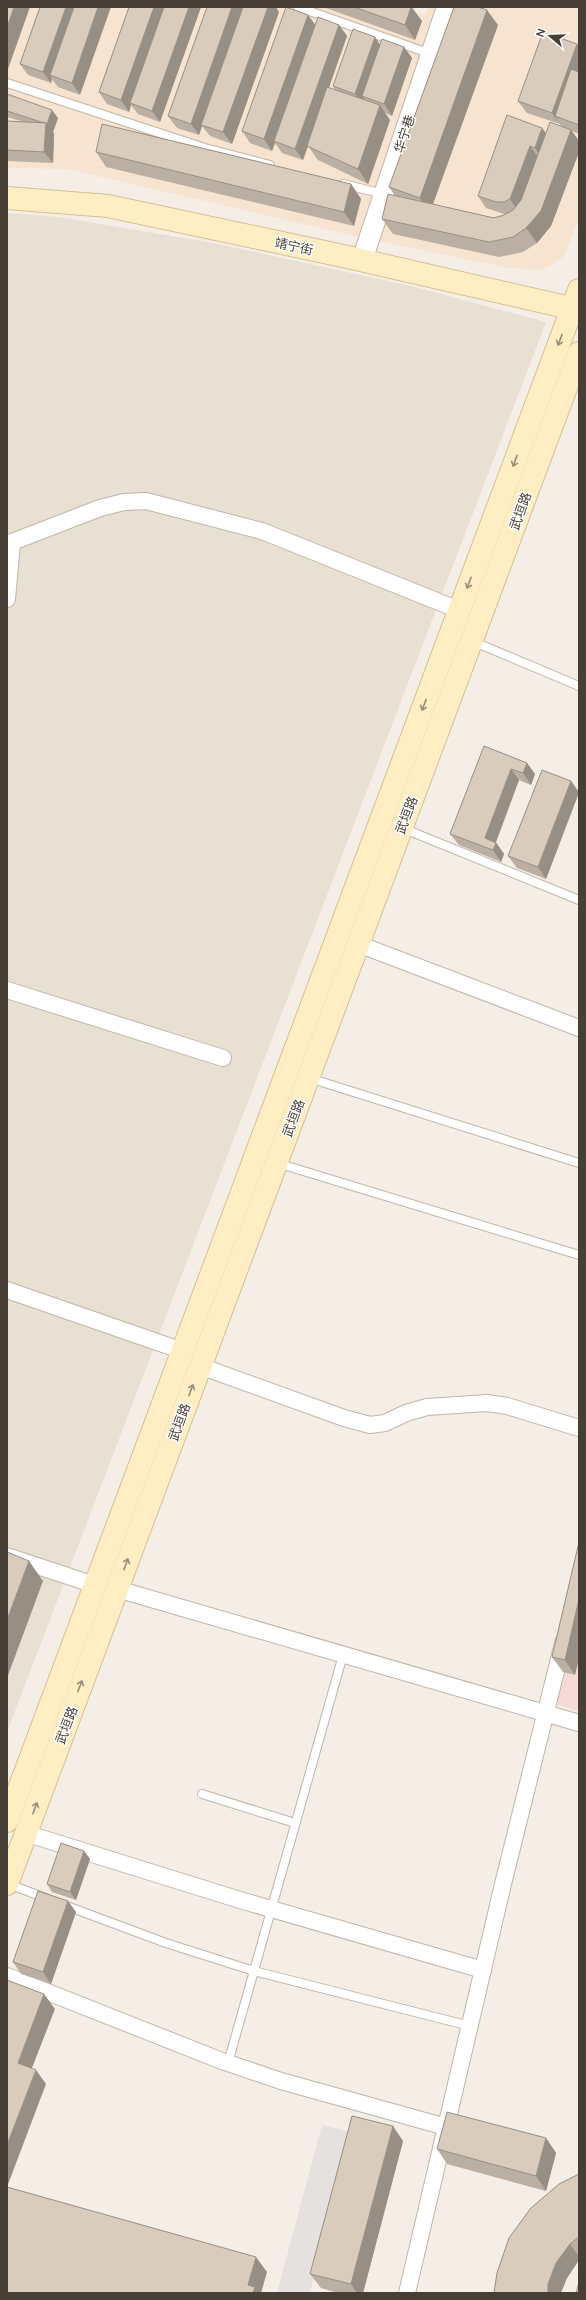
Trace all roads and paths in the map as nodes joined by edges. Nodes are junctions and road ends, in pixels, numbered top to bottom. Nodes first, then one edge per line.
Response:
1 (298, 7) edge
2 (447, 7) edge
3 (431, 54) junction
4 (7, 83) edge
5 (278, 167) edge
6 (331, 181) edge
7 (384, 194) junction
8 (7, 198) edge
9 (362, 260) junction
10 (577, 303) edge
11 (579, 353) edge
12 (9, 543) edge
13 (7, 599) edge
14 (459, 610) junction
15 (471, 641) junction
16 (579, 686) edge
17 (401, 827) junction
18 (579, 900) edge
19 (358, 944) junction
20 (7, 990) edge
21 (579, 1028) edge
22 (223, 1058) dead end
23 (308, 1078) junction
24 (276, 1163) junction
25 (579, 1163) edge
26 (579, 1255) edge
27 (7, 1290) edge
28 (182, 1351) junction
29 (200, 1366) junction
30 (579, 1428) edge
31 (7, 1556) edge
32 (95, 1585) junction
33 (116, 1590) junction
34 (566, 1630) edge
35 (343, 1655) junction
36 (546, 1713) junction
37 (579, 1723) edge
38 (202, 1794) dead end
39 (7, 1819) edge
40 (296, 1823) junction
41 (25, 1834) junction
42 (7, 1884) edge
43 (272, 1909) junction
44 (483, 1970) junction
45 (254, 1971) junction
46 (7, 1976) edge
47 (470, 2026) junction
48 (228, 2063) junction
49 (446, 2127) junction
50 (407, 2293) edge

1 - 3 lane
2 - 3 street, 华宁巷
3 - 7 street, 华宁巷
4 - 5 lane
6 - 7 lane
7 - 9 street, 华宁巷
8 - 9 main road, 靖宁街
9 - 10 main road, 靖宁街
10 -> 14 main road, 武垣路
11 - 15 main road, 武垣路
12 - 13 street
12 - 14 street
14 -> 28 main road, 武垣路
15 - 16 lane
15 - 17 main road, 武垣路
17 - 18 lane
17 - 19 main road, 武垣路
19 - 21 street
19 - 23 main road, 武垣路
20 - 22 street
23 - 24 main road, 武垣路
23 - 25 lane
24 - 26 lane
24 - 29 main road, 武垣路
27 - 28 street
28 - 32 main road, 武垣路
29 - 30 street
33 -> 29 main road, 武垣路
31 - 32 street
32 - 39 main road, 武垣路
33 - 35 street
41 -> 33 main road, 武垣路
34 - 36 street
35 - 36 street
35 - 40 lane
36 - 37 street
36 - 44 street
38 - 40 lane
40 - 43 lane
41 - 42 main road, 武垣路
41 - 43 street
42 - 45 lane
43 - 44 street
43 - 45 lane
44 - 47 street
45 - 47 lane
45 - 48 lane
46 - 48 street
47 - 49 street
48 - 49 street
49 - 50 street

